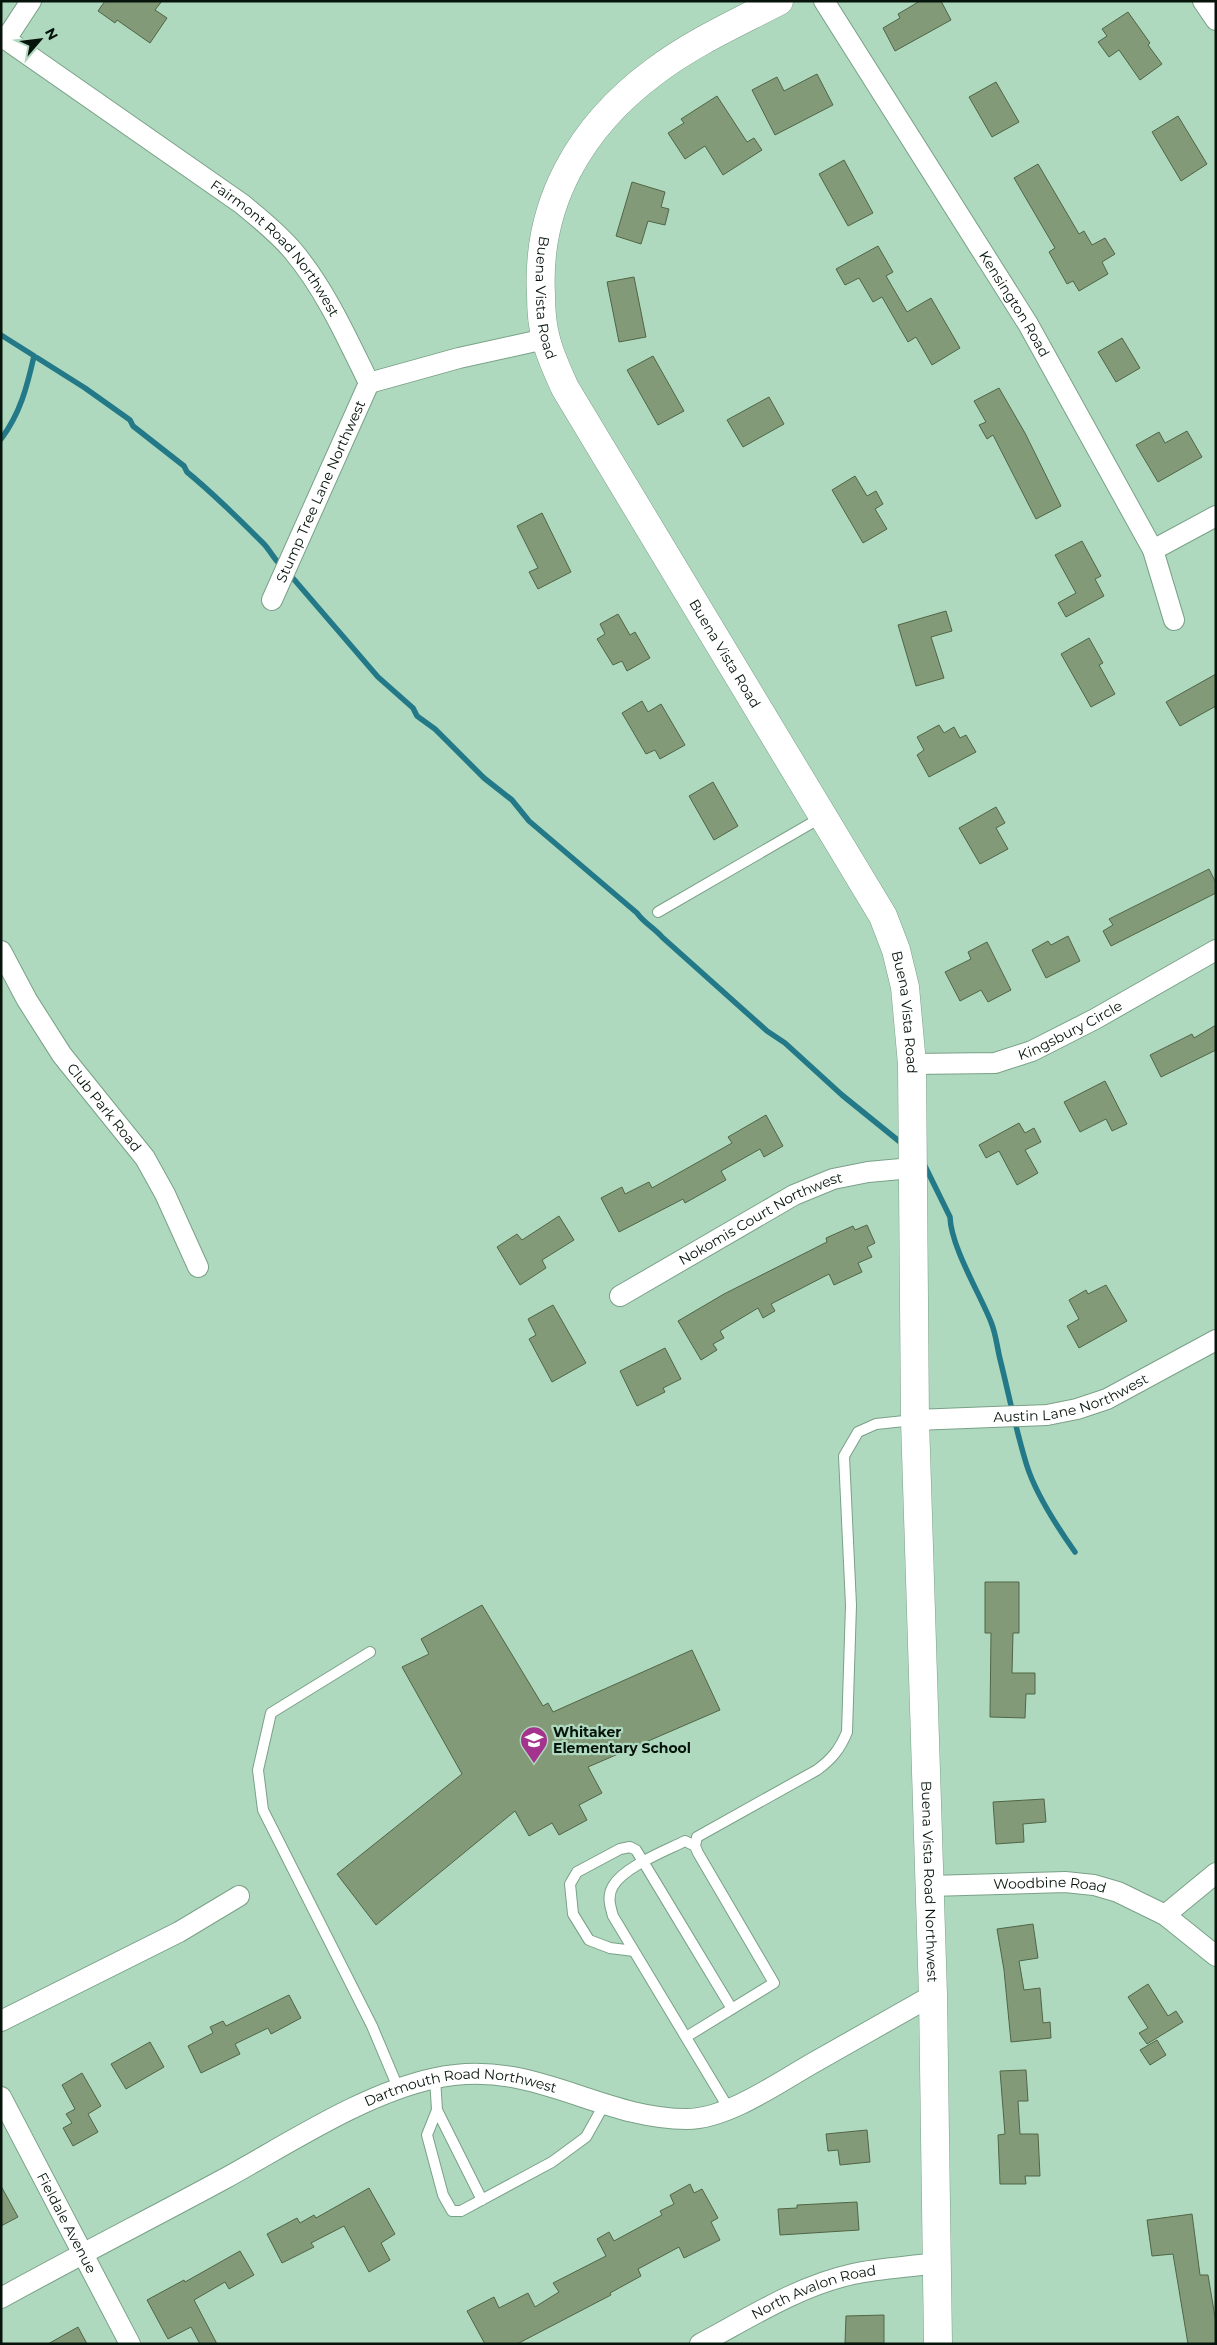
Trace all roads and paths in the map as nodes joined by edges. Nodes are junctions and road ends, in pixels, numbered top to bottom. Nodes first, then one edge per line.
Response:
1 (31, 1) edge
2 (779, 1) edge
3 (824, 1) edge
4 (1203, 1) edge
5 (1216, 20) edge
6 (4, 38) edge
7 (545, 339) junction
8 (369, 383) junction
9 (1216, 516) edge
10 (1153, 550) junction
11 (272, 600) dead end
12 (1174, 620) dead end
13 (823, 817) junction
14 (658, 912) dead end
15 (1216, 950) edge
16 (1, 951) edge
17 (912, 1064) junction
18 (912, 1168) junction
19 (198, 1266) dead end
20 (620, 1296) dead end
21 (1216, 1340) edge
22 (915, 1420) junction
23 (370, 1652) dead end
24 (696, 1846) junction
25 (644, 1863) junction
26 (1216, 1873) edge
27 (930, 1886) junction
28 (239, 1896) dead end
29 (1165, 1915) junction
30 (634, 1951) junction
31 (1216, 1956) edge
32 (933, 1995) junction
33 (732, 2009) junction
34 (1, 2021) edge
35 (686, 2037) junction
36 (434, 2078) junction
37 (399, 2090) junction
38 (3, 2100) edge
39 (605, 2103) junction
40 (729, 2109) junction
41 (437, 2110) junction
42 (482, 2200) junction
43 (81, 2253) junction
44 (936, 2264) junction
45 (1, 2298) edge
46 (130, 2344) edge
47 (700, 2344) edge
48 (938, 2344) edge

1 - 6 street
2 - 7 street, Buena Vista Road
3 - 10 street, Kensington Road
4 - 5 street
6 - 8 street, Fairmont Road Northwest
7 - 8 street
7 - 13 street, Buena Vista Road
8 - 11 street, Stump Tree Lane Northwest
9 - 10 street
10 - 12 street, Kensington Road
13 - 14 lane
13 - 17 street, Buena Vista Road
15 - 17 street, Kingsbury Circle
16 - 19 street, Club Park Road
17 - 18 street, Buena Vista Road
18 - 20 street, Nokomis Court Northwest
18 - 22 street, Buena Vista Road
21 - 22 street, Austin Lane Northwest
22 - 24 lane
22 - 27 street, Buena Vista Road Northwest
23 - 37 lane
24 - 25 lane
24 - 33 lane
25 - 30 lane
25 - 30 lane
25 - 33 lane
26 - 29 street
27 - 29 street, Woodbine Road
27 - 32 street, Buena Vista Road Northwest
28 - 34 street
29 - 31 street, Woodbine Road
30 - 35 lane
32 - 40 street, Dartmouth Road Northwest
32 - 44 street, Buena Vista Road Northwest
33 - 35 lane
35 - 40 lane
36 - 37 street, Dartmouth Road Northwest
36 - 39 street, Dartmouth Road Northwest
36 - 41 lane
37 - 43 street, Dartmouth Road Northwest
38 - 43 street, Fieldale Avenue
39 - 40 street, Dartmouth Road Northwest
39 - 42 lane
41 - 42 lane
41 - 42 lane
43 - 45 street, Dartmouth Road Northwest
43 - 46 street, Fieldale Avenue
44 - 47 street, North Avalon Road
44 - 48 street, Buena Vista Road Northwest

